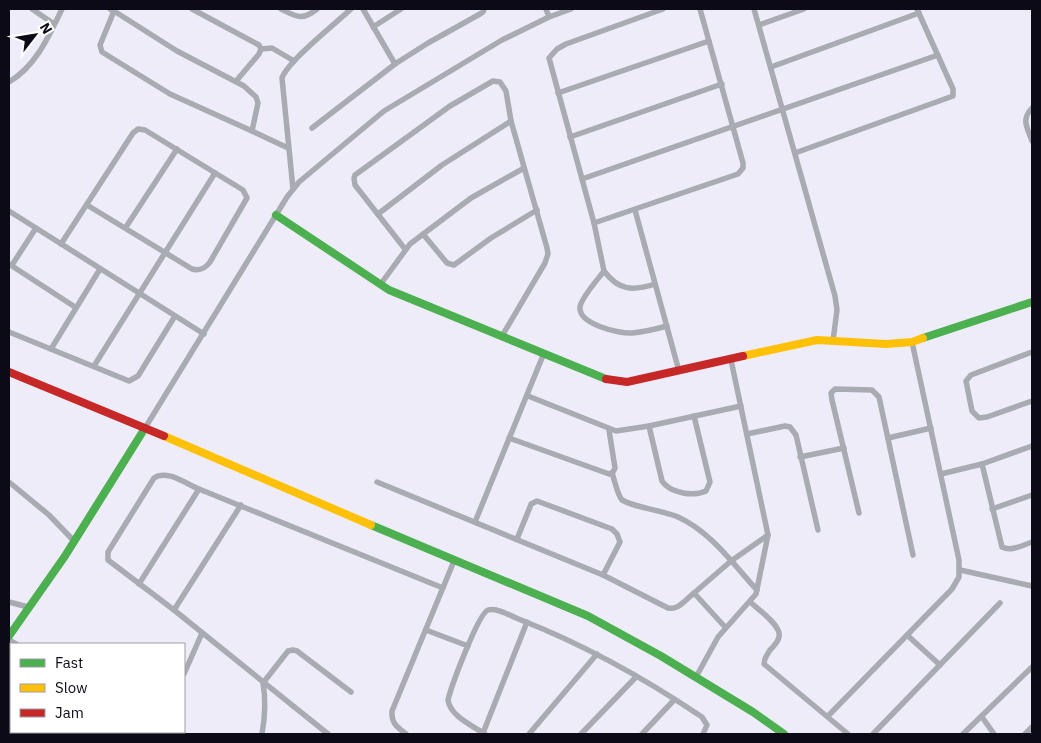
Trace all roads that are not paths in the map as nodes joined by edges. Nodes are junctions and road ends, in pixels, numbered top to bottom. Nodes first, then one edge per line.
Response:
1 (32, 9) edge
2 (62, 9) edge
3 (192, 9) edge
4 (281, 9) edge
5 (317, 9) edge
6 (351, 9) edge
7 (363, 9) edge
8 (401, 9) edge
9 (484, 9) edge
10 (546, 9) edge
11 (571, 9) edge
12 (663, 9) edge
13 (700, 9) edge
14 (754, 9) edge
15 (804, 9) edge
16 (113, 10) edge
17 (918, 11) edge
18 (549, 17) junction
19 (54, 24) junction
20 (759, 25) junction
21 (373, 27) junction
22 (709, 41) junction
23 (261, 49) junction
24 (938, 55) junction
25 (294, 61) junction
26 (394, 64) junction
27 (771, 67) junction
28 (237, 80) junction
29 (9, 82) edge
30 (722, 84) junction
31 (558, 93) junction
32 (1032, 108) edge
33 (782, 110) junction
34 (511, 121) junction
35 (733, 127) junction
36 (312, 128) dead end
37 (252, 131) junction
38 (570, 137) junction
39 (1032, 141) edge
40 (288, 148) junction
41 (177, 149) junction
42 (795, 153) junction
43 (524, 168) junction
44 (215, 173) junction
45 (582, 179) junction
46 (293, 189) junction
47 (87, 205) junction
48 (537, 210) junction
49 (635, 210) junction
50 (9, 211) edge
51 (378, 214) junction
52 (276, 215) junction
53 (594, 223) junction
54 (126, 227) junction
55 (36, 228) junction
56 (423, 234) junction
57 (61, 244) junction
58 (405, 249) junction
59 (165, 252) junction
60 (10, 264) edge
61 (100, 269) junction
62 (604, 271) junction
63 (655, 284) junction
64 (380, 286) junction
65 (138, 293) junction
66 (1032, 302) edge
67 (75, 307) junction
68 (175, 316) junction
69 (667, 326) junction
70 (9, 332) edge
71 (204, 334) junction
72 (502, 336) junction
73 (833, 341) junction
74 (912, 342) junction
75 (51, 349) junction
76 (1032, 352) edge
77 (544, 353) junction
78 (731, 360) junction
79 (94, 366) junction
80 (679, 371) junction
81 (9, 372) edge
82 (528, 396) junction
83 (1032, 402) edge
84 (741, 406) junction
85 (694, 416) junction
86 (649, 426) junction
87 (145, 428) junction
88 (931, 428) junction
89 (609, 430) junction
90 (747, 434) junction
91 (510, 438) junction
92 (888, 438) junction
93 (1032, 446) edge
94 (844, 448) junction
95 (800, 457) junction
96 (982, 464) junction
97 (612, 473) junction
98 (940, 474) junction
99 (9, 482) edge
100 (377, 482) dead end
101 (199, 489) junction
102 (1032, 495) edge
103 (241, 505) junction
104 (992, 508) junction
105 (859, 513) dead end
106 (475, 522) junction
107 (818, 530) dead end
108 (768, 535) junction
109 (517, 539) junction
110 (74, 540) junction
111 (1032, 542) edge
112 (913, 555) dead end
113 (454, 561) junction
114 (731, 561) junction
115 (960, 570) junction
116 (603, 575) junction
117 (139, 584) junction
118 (1032, 586) edge
119 (443, 588) junction
120 (757, 590) junction
121 (694, 594) junction
122 (9, 602) edge
123 (750, 602) junction
124 (1000, 603) dead end
125 (28, 607) junction
126 (174, 610) junction
127 (527, 622) junction
128 (726, 627) junction
129 (426, 630) junction
130 (202, 633) junction
131 (907, 635) junction
132 (9, 636) edge
133 (468, 646) junction
134 (597, 654) junction
135 (940, 665) junction
136 (1030, 669) edge
137 (185, 672) edge
138 (636, 676) junction
139 (1032, 676) edge
140 (696, 677) junction
141 (263, 683) junction
142 (351, 692) dead end
143 (674, 700) junction
144 (828, 716) junction
145 (982, 717) junction
146 (1032, 727) edge
147 (776, 728) junction
148 (262, 734) edge
149 (328, 734) edge
150 (406, 734) edge
151 (484, 734) edge
152 (529, 734) edge
153 (581, 734) edge
154 (642, 734) edge
155 (703, 734) edge
156 (770, 734) edge
157 (784, 734) edge
158 (848, 734) edge
159 (873, 734) edge
160 (963, 734) edge
161 (994, 734) edge
162 (1025, 734) edge

1 - 19 street
2 - 19 street
3 - 23 street
4 - 5 street
6 - 25 street
7 - 21 street
8 - 21 street
9 - 26 street
10 - 18 street
11 - 18 street
12 - 31 street
13 - 22 street
14 - 20 street
15 - 20 street
16 - 28 street
16 - 37 street
17 - 24 street
17 - 27 street
18 - 46 street
19 - 29 street
20 - 27 street
21 - 26 street
22 - 30 street
22 - 31 street
23 - 25 street
23 - 28 street
24 - 33 street
24 - 42 street
25 - 40 street
26 - 36 street
27 - 33 street
28 - 37 street
30 - 35 street
30 - 38 street
31 - 38 street
32 - 39 street
33 - 35 street
33 - 42 street
34 - 43 street
34 - 51 street
34 - 51 street
35 - 45 street
35 - 49 street
37 - 40 street
38 - 45 street
40 - 46 street
41 - 44 street
41 - 47 street
41 - 54 street
42 - 73 street
43 - 48 street
43 - 56 street
44 - 59 street
44 - 59 street
45 - 53 street
46 - 52 street
47 - 54 street
47 - 57 street
48 - 56 street
48 - 72 street
49 - 53 street
49 - 63 street
50 - 55 street
51 - 58 street
52 - 64 street
52 - 71 street
53 - 62 street
54 - 59 street
55 - 57 street
55 - 60 street
56 - 58 street
57 - 61 street
58 - 64 street
59 - 65 street
60 - 67 street
61 - 65 street
61 - 67 street
62 - 63 street
62 - 69 street
63 - 69 street
64 - 72 street
65 - 68 street
65 - 79 street
66 - 74 street
67 - 75 street
68 - 71 street
68 - 79 street
69 - 80 street
70 - 75 street
71 - 87 street
72 - 77 street
73 - 74 street
73 - 78 street
74 - 88 street
75 - 79 street
76 - 83 street
77 - 80 street
77 - 82 street
78 - 80 street
78 - 84 street
81 - 87 street
82 - 89 street
82 - 91 street
84 - 85 street
84 - 90 street
85 - 86 street
85 - 86 street
86 - 89 street
87 - 110 street
87 - 113 street
88 - 92 street
88 - 98 street
89 - 97 street
90 - 95 street
90 - 108 street
91 - 97 street
91 - 106 street
92 - 94 street
92 - 112 street
93 - 96 street
94 - 95 street
94 - 105 street
95 - 107 street
96 - 98 street
96 - 104 street
97 - 114 street
98 - 115 street
99 - 110 street
100 - 106 street
101 - 103 street
101 - 117 street
101 - 117 street
102 - 104 street
103 - 119 street
103 - 126 street
104 - 111 street
106 - 109 street
108 - 114 street
108 - 120 street
109 - 116 street
109 - 116 street
110 - 125 street
113 - 119 street
113 - 140 street
114 - 120 street
114 - 121 street
115 - 118 street
115 - 131 street
116 - 121 street
117 - 126 street
119 - 129 street
120 - 123 street
121 - 128 street
122 - 125 street
123 - 128 street
123 - 144 street
124 - 135 street
125 - 132 street
126 - 130 street
127 - 133 street
127 - 134 street
127 - 151 street
128 - 140 street
129 - 133 street
129 - 150 street
130 - 137 street
130 - 141 street
131 - 135 street
131 - 144 street
133 - 151 street
134 - 138 street
134 - 152 street
135 - 159 street
136 - 139 street
136 - 145 street
138 - 143 street
138 - 153 street
140 - 147 street
141 - 142 street
141 - 148 street
141 - 149 street
143 - 154 street
143 - 155 street
144 - 158 street
145 - 160 street
145 - 161 street
146 - 162 street
147 - 156 street
147 - 157 street

